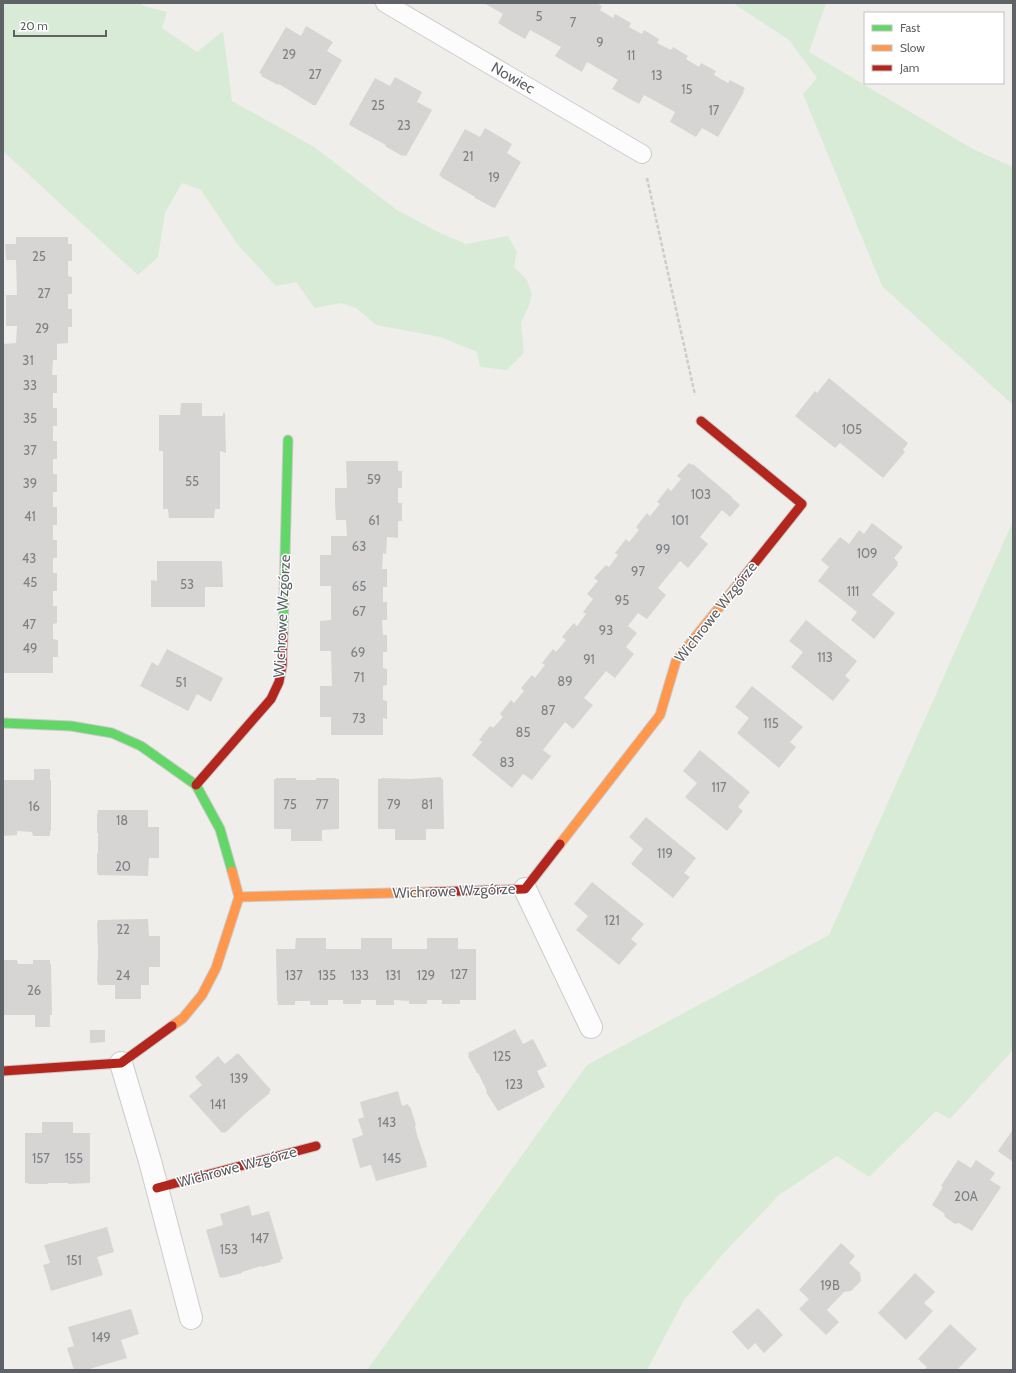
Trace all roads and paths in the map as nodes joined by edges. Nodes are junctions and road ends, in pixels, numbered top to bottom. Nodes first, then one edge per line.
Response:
1 (385, 3) edge
2 (642, 154) dead end
3 (648, 183) dead end
4 (696, 397) dead end
5 (701, 422) dead end
6 (288, 440) dead end
7 (3, 723) edge
8 (196, 785) junction
9 (525, 889) junction
10 (239, 897) junction
11 (592, 1026) dead end
12 (120, 1063) junction
13 (3, 1071) edge
14 (316, 1146) dead end
15 (157, 1188) junction
16 (191, 1318) dead end

1 - 2 lane, Nowiec
3 - 4 path
5 - 9 street, Wichrowe Wzgórze
6 - 8 street, Wichrowe Wzgórze
7 - 8 street
8 - 10 street
9 - 10 street, Wichrowe Wzgórze
9 - 11 street, Wichrowe Wzgórze
10 - 12 street
12 - 13 street
12 - 15 street, Wichrowe Wzgórze
14 - 15 street, Wichrowe Wzgórze
15 - 16 street, Wichrowe Wzgórze

